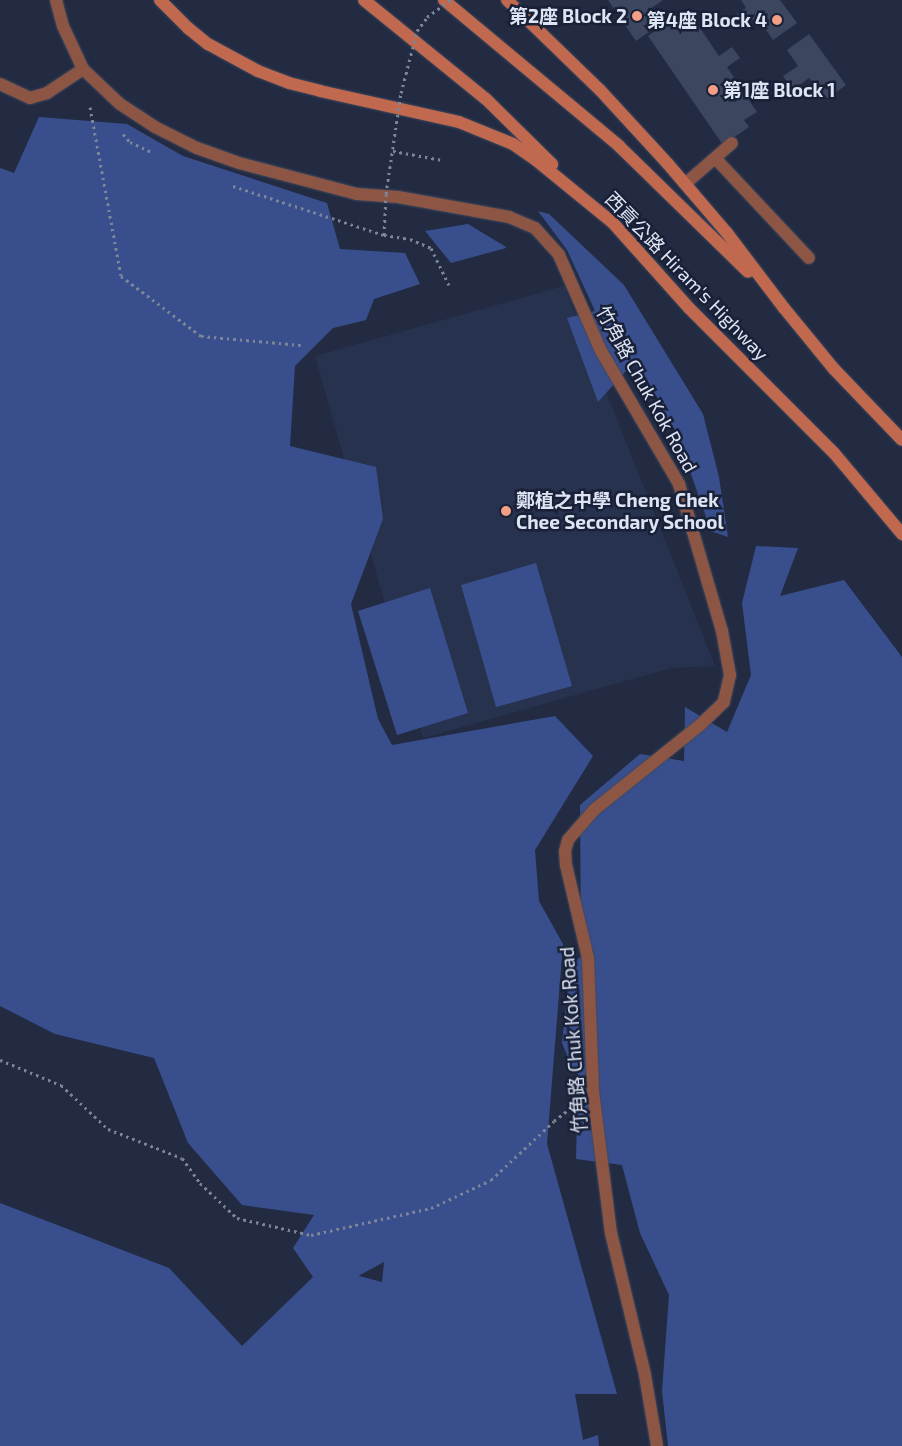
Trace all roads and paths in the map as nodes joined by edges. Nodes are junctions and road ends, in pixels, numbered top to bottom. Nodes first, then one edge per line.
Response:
1 (56, 0) edge
2 (160, 0) edge
3 (364, 0) edge
4 (444, 0) edge
5 (450, 0) edge
6 (507, 0) edge
7 (83, 69) junction
8 (0, 84) edge
9 (90, 104) dead end
10 (732, 143) dead end
11 (394, 151) junction
12 (715, 158) junction
13 (442, 160) dead end
14 (685, 184) junction
15 (613, 223) junction
16 (384, 235) dead end
17 (809, 258) dead end
18 (784, 308) junction
19 (301, 346) dead end
20 (902, 440) edge
21 (902, 534) edge
22 (0, 1060) edge
23 (593, 1091) junction
24 (657, 1446) edge

1 - 7 street, 竹角路 Chuk Kok Road
2 - 15 main road, 西貢公路 Hiram's Highway
3 - 15 main road
4 - 18 main road
5 - 11 path, bridge
6 - 14 main road
7 - 8 street
7 - 23 street, 竹角路 Chuk Kok Road
9 - 19 path
10 - 12 street
11 - 13 path
11 - 16 path, bridge
12 - 14 street
12 - 17 street
14 - 18 main road
15 - 21 main road, 西貢公路 Hiram's Highway
18 - 20 main road
22 - 23 path
23 - 24 street, 竹角路 Chuk Kok Road

